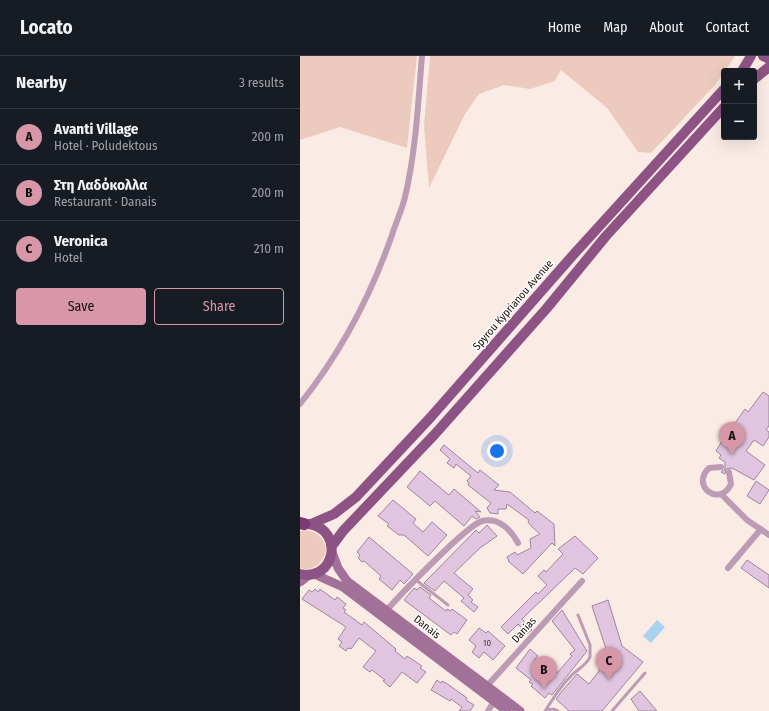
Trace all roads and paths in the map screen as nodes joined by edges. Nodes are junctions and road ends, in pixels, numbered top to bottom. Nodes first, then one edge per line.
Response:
1 (422, 56) edge
2 (751, 56) edge
3 (763, 56) edge
4 (769, 59) edge
5 (769, 67) edge
6 (744, 68) edge
7 (757, 77) edge
8 (721, 92) edge
9 (721, 110) edge
10 (300, 404) edge
11 (721, 467) dead end
12 (729, 472) dead end
13 (721, 494) junction
14 (304, 524) edge
15 (761, 529) junction
16 (769, 535) edge
17 (518, 543) dead end
18 (332, 549) junction
19 (728, 568) dead end
20 (308, 574) edge
21 (416, 580) junction
22 (582, 581) dead end
23 (300, 582) edge
24 (448, 605) dead end
25 (386, 610) junction
26 (578, 615) dead end
27 (646, 673) dead end
28 (485, 689) junction
29 (496, 698) junction
30 (545, 710) edge
31 (488, 711) edge
32 (507, 711) edge
33 (520, 711) edge
34 (558, 711) edge
35 (612, 711) edge

1 - 10 street
2 - 6 main road
3 - 4 main road
5 - 7 main road
8 - 14 main road, Spyrou Kyprianou Avenue
9 - 18 main road
11 - 13 street
12 - 13 street
13 - 15 street
14 - 18 main road
15 - 16 street
15 - 19 street
17 - 21 street
18 - 20 main road
18 - 25 main road, Danais
20 - 23 main road
20 - 28 main road, Danais
21 - 24 lane
21 - 25 street
22 - 28 street, Danias
25 - 28 main road, Danais
26 - 30 lane
27 - 35 lane
28 - 29 main road, Danais
29 - 31 street
29 - 32 main road, Danais
29 - 33 main road, Danais
30 - 34 lane

